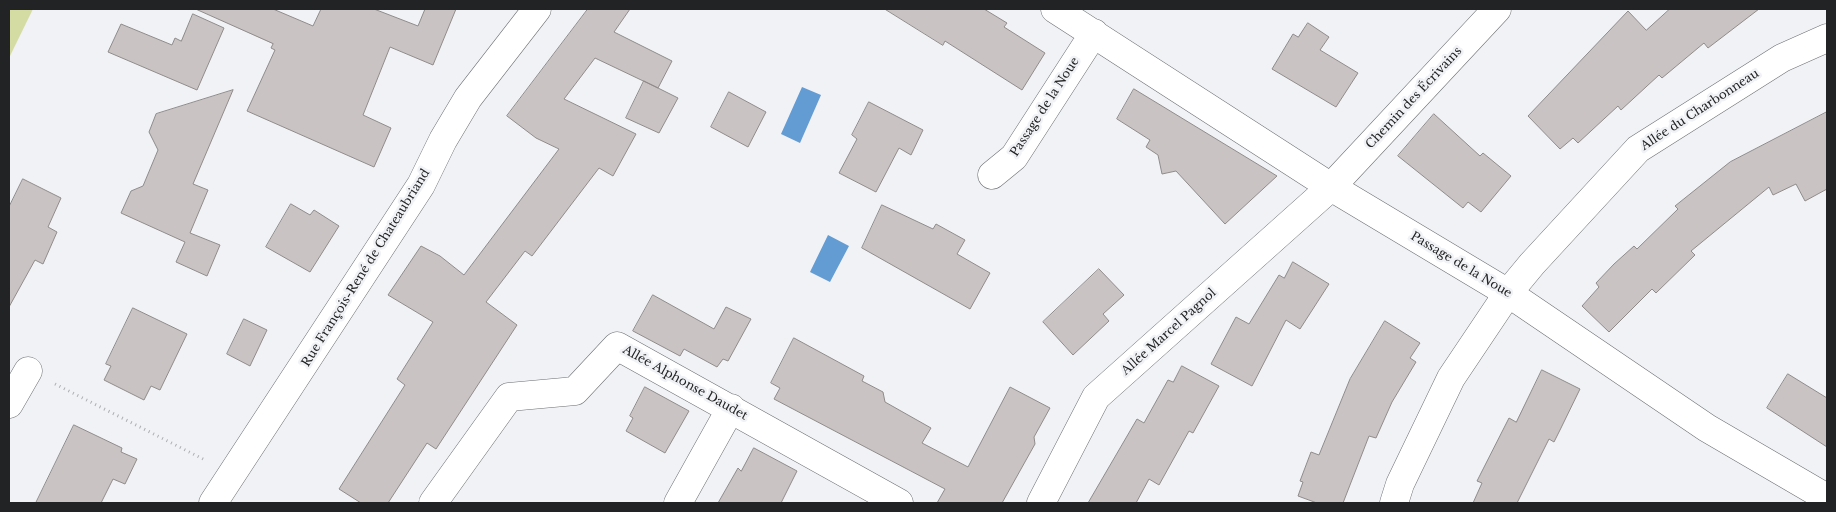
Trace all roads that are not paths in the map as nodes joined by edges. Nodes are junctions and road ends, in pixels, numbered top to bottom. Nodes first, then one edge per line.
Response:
1 (537, 9) edge
2 (1055, 9) edge
3 (1497, 9) edge
4 (1094, 33) junction
5 (1827, 38) edge
6 (992, 175) dead end
7 (1331, 187) junction
8 (1508, 293) junction
9 (28, 371) road end
10 (9, 404) edge
11 (731, 408) junction
12 (1827, 498) edge
13 (213, 503) edge
14 (433, 503) edge
15 (678, 503) edge
16 (899, 503) edge
17 (1041, 503) edge
18 (1394, 503) edge

1 - 13 street, Rue François-René de Chateaubriand
2 - 4 street, Passage de la Noue
3 - 7 street, Chemin des Écrivains
4 - 6 street, Passage de la Noue
4 - 7 street, Passage de la Noue
5 - 8 street, Allée du Charbonneau
7 - 8 street, Passage de la Noue
7 - 17 street, Allée Marcel Pagnol
8 - 12 street, Passage de la Noue
8 - 18 street, Allée du Charbonneau
9 - 10 street
11 - 14 street, Allée Alphonse Daudet
11 - 15 street
11 - 16 street, Allée Alphonse Daudet

